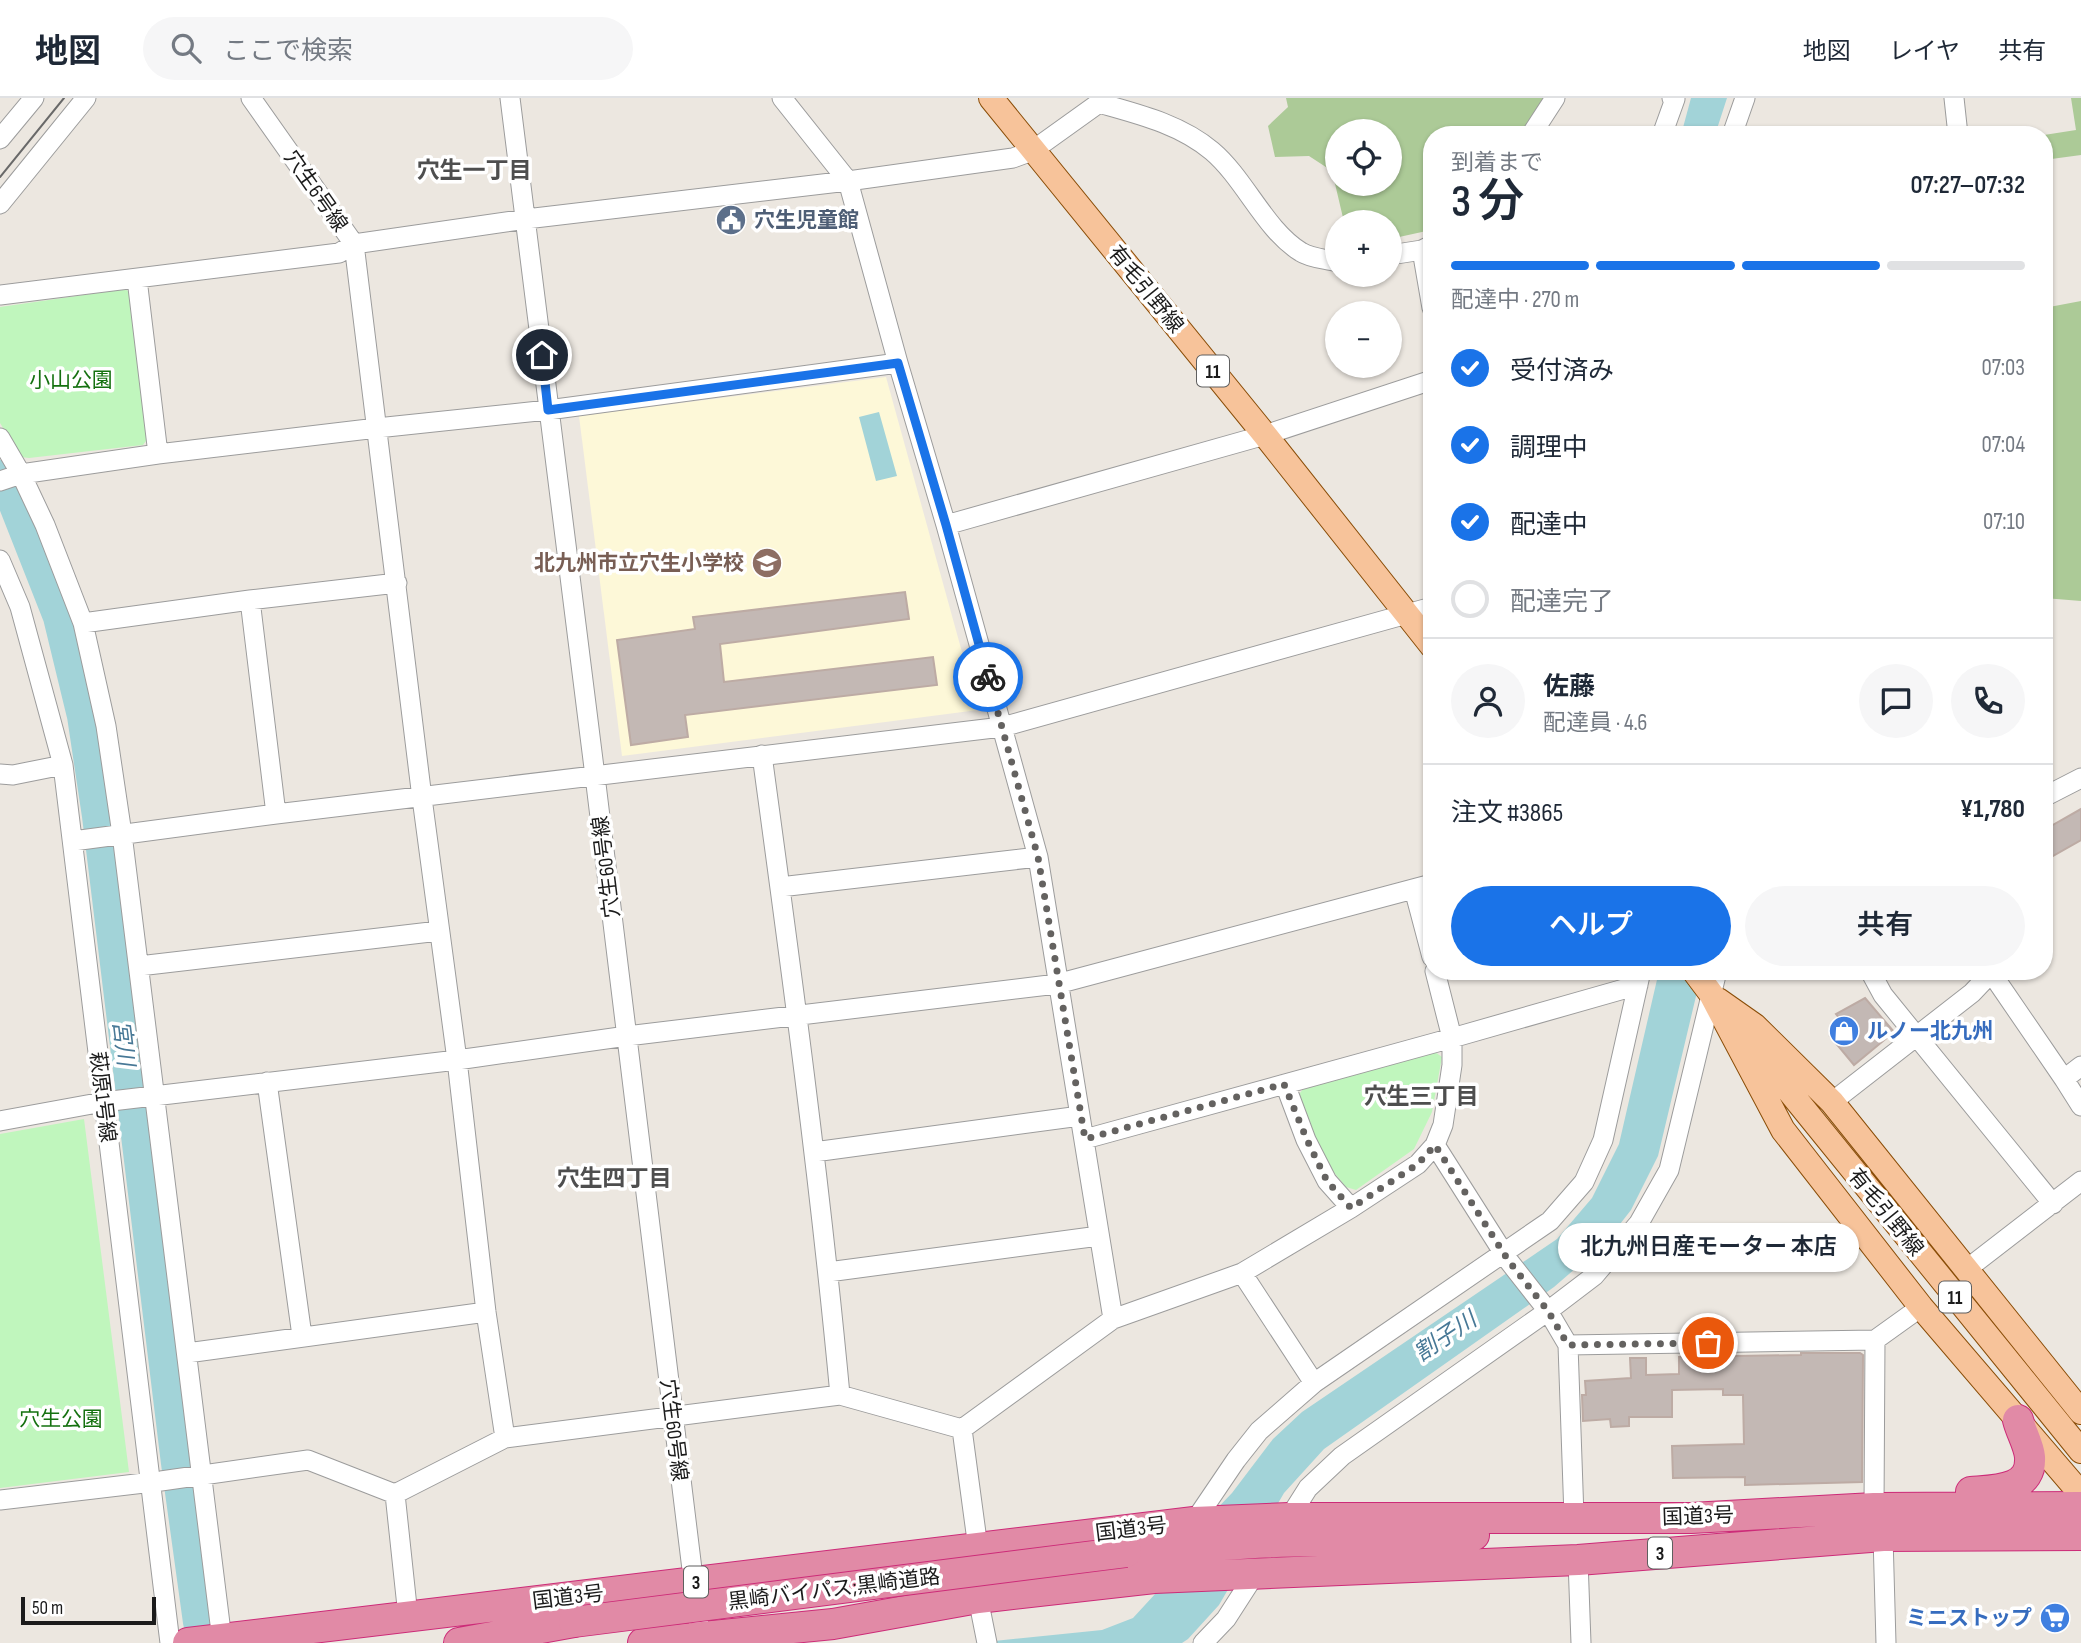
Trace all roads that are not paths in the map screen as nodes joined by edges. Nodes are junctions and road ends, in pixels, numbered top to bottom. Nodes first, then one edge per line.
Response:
1 (34, 98) edge
2 (86, 98) edge
3 (251, 98) edge
4 (510, 98) edge
5 (782, 98) edge
6 (991, 98) edge
7 (1555, 98) edge
8 (1672, 98) edge
9 (1745, 98) edge
10 (1954, 98) edge
11 (1100, 100) edge
12 (1537, 126) edge
13 (1665, 126) edge
14 (1735, 126) edge
15 (1957, 126) edge
16 (0, 139) edge
17 (1032, 150) junction
18 (848, 181) junction
19 (0, 204) edge
20 (526, 219) junction
21 (354, 244) junction
22 (1423, 248) edge
23 (1402, 252) edge
24 (1325, 259) edge
25 (136, 279) junction
26 (0, 295) edge
27 (898, 363) junction
28 (1423, 383) edge
29 (548, 410) junction
30 (377, 428) junction
31 (1265, 435) junction
32 (0, 438) edge
33 (158, 454) junction
34 (21, 474) junction
35 (0, 481) edge
36 (946, 525) junction
37 (0, 560) edge
38 (397, 583) junction
39 (250, 600) junction
40 (1423, 609) edge
41 (1406, 614) junction
42 (82, 622) junction
43 (1423, 635) edge
44 (1002, 727) junction
45 (762, 755) junction
46 (63, 765) junction
47 (0, 774) edge
48 (595, 776) junction
49 (2081, 779) edge
50 (2053, 793) edge
51 (422, 798) junction
52 (276, 814) junction
53 (119, 834) junction
54 (77, 840) junction
55 (1038, 857) junction
56 (1423, 886) edge
57 (780, 887) junction
58 (439, 930) junction
59 (139, 965) junction
60 (1437, 980) edge
61 (1634, 980) edge
62 (1640, 980) edge
63 (1705, 980) edge
64 (1706, 980) edge
65 (1706, 980) edge
66 (1706, 980) edge
67 (1875, 980) edge
68 (1984, 980) edge
69 (1995, 980) edge
70 (1057, 984) junction
71 (797, 1016) junction
72 (1916, 1036) junction
73 (627, 1037) junction
74 (1452, 1038) junction
75 (457, 1060) junction
76 (2081, 1066) edge
77 (2064, 1079) junction
78 (267, 1082) junction
79 (1284, 1084) junction
80 (149, 1096) junction
81 (108, 1101) junction
82 (1832, 1102) junction
83 (2081, 1106) edge
84 (1080, 1116) junction
85 (0, 1121) edge
86 (1085, 1139) junction
87 (1435, 1145) junction
88 (814, 1152) junction
89 (2081, 1181) edge
90 (2053, 1204) junction
91 (1351, 1208) junction
92 (1099, 1236) junction
93 (1506, 1256) junction
94 (1967, 1269) junction
95 (828, 1272) junction
96 (1241, 1273) junction
97 (1543, 1306) junction
98 (1921, 1307) junction
99 (486, 1312) junction
100 (1113, 1319) junction
101 (302, 1336) junction
102 (1875, 1340) junction
103 (1568, 1345) junction
104 (187, 1353) junction
105 (1314, 1383) junction
106 (840, 1395) junction
107 (2081, 1412) edge
108 (672, 1418) junction
109 (2018, 1420) junction
110 (962, 1429) junction
111 (505, 1438) junction
112 (2081, 1451) edge
113 (197, 1476) junction
114 (157, 1482) junction
115 (395, 1494) junction
116 (2081, 1494) edge
117 (0, 1500) edge
118 (2081, 1507) edge
119 (1874, 1508) junction
120 (1574, 1517) junction
121 (1199, 1522) junction
122 (1278, 1527) junction
123 (2081, 1535) edge
124 (1883, 1536) junction
125 (978, 1548) junction
126 (1142, 1560) junction
127 (1578, 1560) junction
128 (1247, 1575) junction
129 (693, 1583) junction
130 (978, 1598) junction
131 (408, 1616) junction
132 (986, 1639) edge
133 (222, 1640) junction
134 (701, 1640) edge
135 (170, 1643) edge
136 (188, 1643) edge
137 (459, 1643) edge
138 (643, 1643) edge
139 (1203, 1643) edge
140 (1581, 1643) edge
141 (1886, 1643) edge

1 - 16 street
2 - 19 street
3 - 21 street, 穴生6号線
4 - 20 street, 穴生60号線
5 - 18 street
6 - 17 main road, 有毛引野線 / 11
7 - 12 street
8 - 13 street
9 - 14 street
10 - 15 street
11 - 17 street, 穴生6号線
11 - 24 street
17 - 18 street, 穴生6号線
17 - 31 main road, 有毛引野線 / 11
18 - 20 street, 穴生6号線
18 - 27 street
20 - 21 street, 穴生6号線
20 - 29 street, 穴生60号線
21 - 25 street
21 - 30 street
22 - 23 street
25 - 26 street
25 - 33 street
27 - 29 street
27 - 36 street
28 - 31 street
29 - 30 street
29 - 48 street, 穴生60号線
30 - 33 street
30 - 38 street
31 - 36 street
31 - 41 main road, 有毛引野線 / 11
32 - 34 street
33 - 34 street
34 - 35 street
34 - 42 street
36 - 44 street
37 - 46 street, 萩原1号線
38 - 39 street
38 - 51 street
39 - 42 street
39 - 52 street
40 - 41 street
41 - 43 main road, 有毛引野線 / 11
41 - 44 street
42 - 53 street
44 - 45 street
44 - 55 street
45 - 48 street
45 - 57 street
46 - 47 street
46 - 54 street, 萩原1号線
48 - 51 street
48 - 73 street, 穴生60号線
49 - 50 street
51 - 52 street
51 - 58 street
52 - 53 street
53 - 54 street
53 - 59 street
54 - 81 street, 萩原1号線
55 - 57 street
55 - 70 street
56 - 70 street
57 - 71 street
58 - 59 street
58 - 75 street
59 - 80 street
60 - 74 street
61 - 74 street
62 - 93 street
63 - 97 street
64 - 82 main road
65 - 112 main road, 有毛引野線 / 11
66 - 98 main road
67 - 72 street
68 - 72 street
69 - 77 street
70 - 71 street
70 - 84 street
71 - 73 street
71 - 88 street
72 - 82 street
72 - 90 street
73 - 75 street
73 - 108 street, 穴生60号線
74 - 79 street
74 - 87 street
75 - 78 street
75 - 99 street
76 - 77 street
77 - 83 street
78 - 80 street
78 - 101 street
79 - 86 street
79 - 91 street
80 - 81 street
80 - 104 street
81 - 85 street
81 - 114 street, 萩原1号線
82 - 94 main road
84 - 86 street
84 - 88 street
86 - 92 street
87 - 91 street
87 - 93 street
88 - 95 street
89 - 90 street
90 - 94 street
91 - 96 street
92 - 95 street
92 - 100 street
93 - 97 street
93 - 105 street
94 - 107 main road
95 - 106 street
96 - 100 street
96 - 105 street
97 - 103 street
97 - 122 street
98 - 102 street
98 - 109 main road
99 - 101 street
99 - 111 street
100 - 110 street
101 - 104 street
102 - 103 street
102 - 119 street
103 - 120 street
104 - 113 street
105 - 121 street
106 - 108 street
106 - 110 street
108 - 111 street
108 - 129 street, 穴生60号線
109 - 116 main road
109 - 119 highway
110 - 125 street
111 - 115 street
113 - 114 street
113 - 115 street
113 - 133 street
114 - 117 street
114 - 135 street, 萩原1号線
115 - 131 street
118 - 119 highway, 国道3号 / 3
119 - 120 highway, 国道3号 / 3
120 - 122 highway, 国道3号 / 3
121 - 122 highway, 国道3号 / 3
121 - 125 highway, 国道3号 / 3
122 - 126 highway, 3
123 - 124 highway, 国道3号 / 3
124 - 127 highway, 国道3号 / 3
124 - 141 street
125 - 129 highway, 国道3号 / 3
126 - 128 highway, 国道3号 / 3
126 - 130 highway, 国道3号 / 3
126 - 137 highway, 黒崎バイパス;黒崎道路 / 3, bridge
127 - 128 highway, 国道3号 / 3
127 - 140 street
128 - 139 street
129 - 131 highway, 国道3号 / 3
129 - 134 street, 穴生60号線
130 - 132 street
130 - 134 highway, 国道3号 / 3
131 - 133 highway, 国道3号 / 3
133 - 136 highway, 国道3号 / 3
134 - 138 highway, 国道3号 / 3

